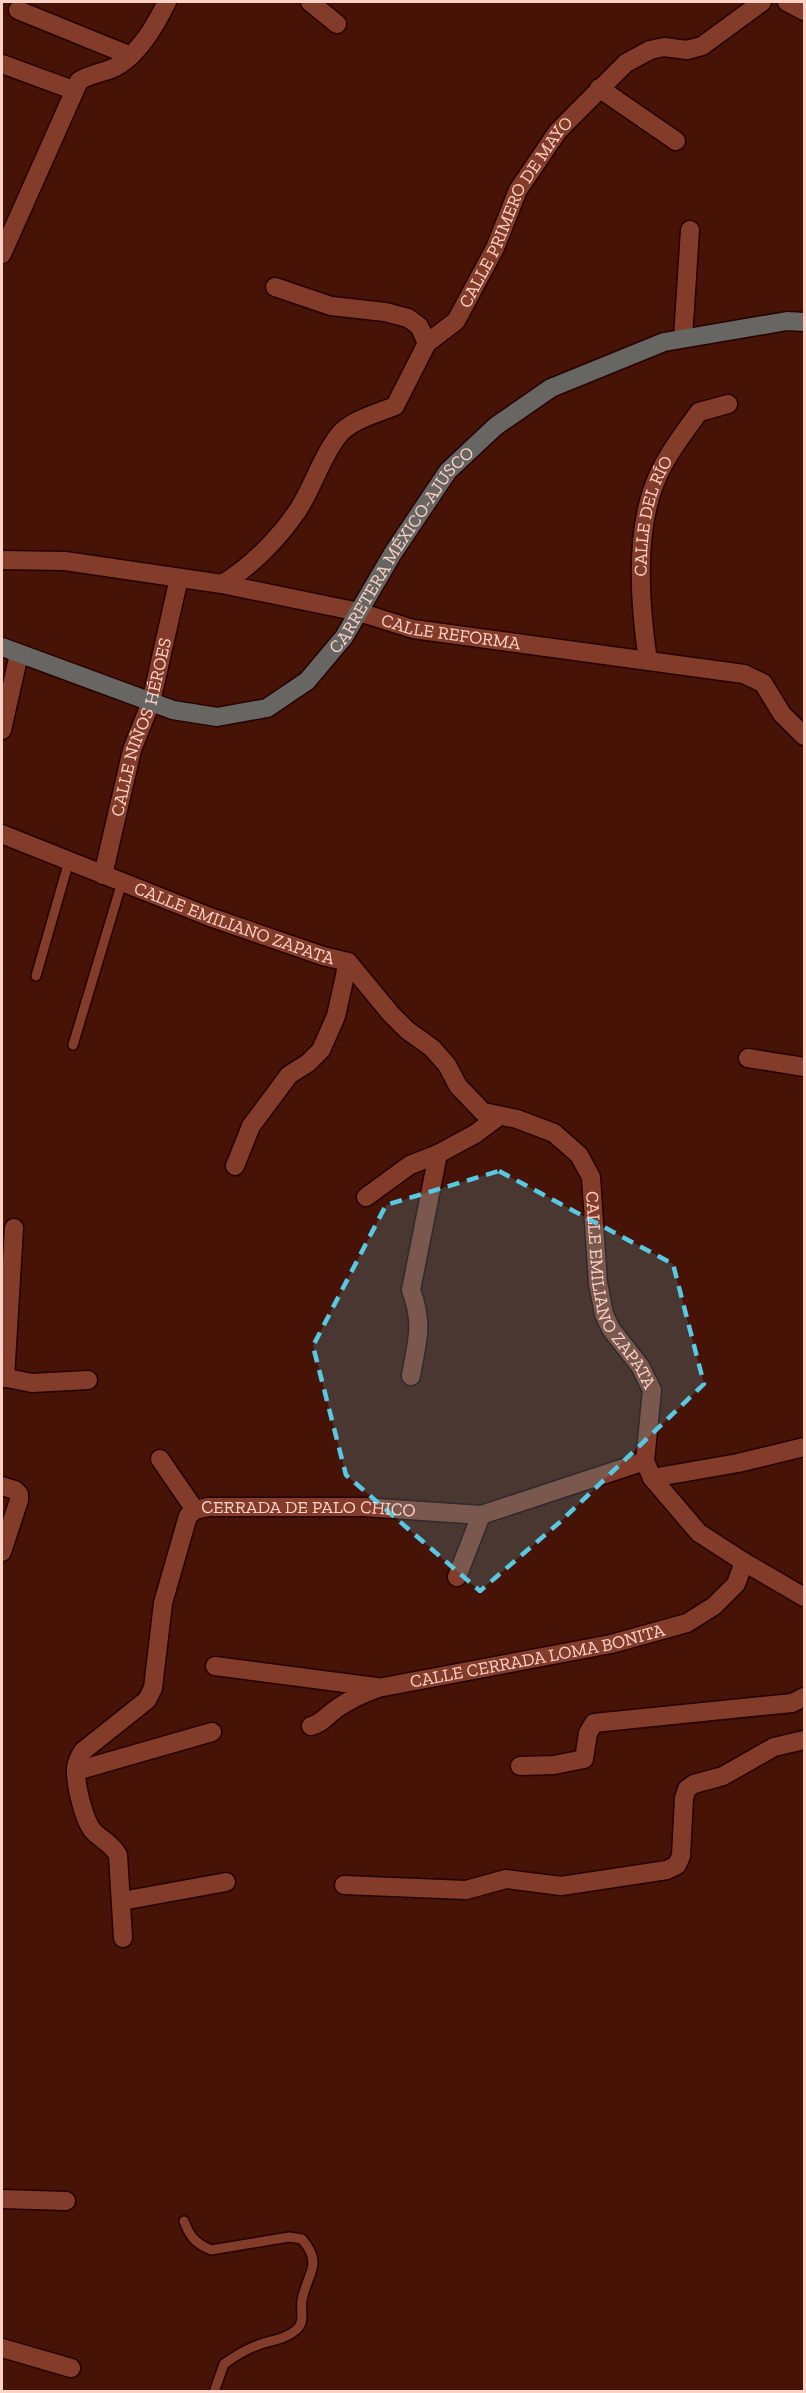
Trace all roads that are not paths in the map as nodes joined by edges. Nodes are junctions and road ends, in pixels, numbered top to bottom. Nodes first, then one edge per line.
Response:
1 (167, 2) edge
2 (310, 2) edge
3 (762, 2) edge
4 (787, 2) edge
5 (18, 10) dead end
6 (804, 11) edge
7 (337, 24) dead end
8 (131, 56) junction
9 (2, 64) edge
10 (599, 88) junction
11 (74, 90) junction
12 (676, 141) dead end
13 (690, 230) dead end
14 (2, 254) edge
15 (275, 287) dead end
16 (804, 322) edge
17 (684, 338) junction
18 (427, 343) junction
19 (728, 404) dead end
20 (2, 560) edge
21 (179, 578) junction
22 (222, 584) junction
23 (359, 612) junction
24 (2, 647) edge
25 (19, 654) junction
26 (648, 661) junction
27 (151, 702) junction
28 (2, 730) edge
29 (804, 736) edge
30 (2, 834) edge
31 (69, 861) junction
32 (103, 875) junction
33 (122, 882) junction
34 (348, 962) junction
35 (36, 976) dead end
36 (73, 1045) dead end
37 (748, 1059) dead end
38 (804, 1067) edge
39 (498, 1117) junction
40 (438, 1154) junction
41 (235, 1166) dead end
42 (366, 1197) dead end
43 (14, 1228) dead end
44 (411, 1376) dead end
45 (3, 1378) edge
46 (88, 1380) dead end
47 (804, 1447) edge
48 (159, 1459) dead end
49 (649, 1469) junction
50 (2, 1486) edge
51 (195, 1510) junction
52 (481, 1515) junction
53 (2, 1552) edge
54 (744, 1563) junction
55 (457, 1577) dead end
56 (804, 1598) edge
57 (215, 1666) dead end
58 (378, 1688) junction
59 (804, 1697) edge
60 (311, 1726) dead end
61 (212, 1732) dead end
62 (804, 1740) edge
63 (520, 1766) dead end
64 (76, 1771) junction
65 (226, 1882) dead end
66 (344, 1885) dead end
67 (122, 1901) junction
68 (123, 1938) dead end
69 (2, 2199) edge
70 (66, 2201) dead end
71 (184, 2221) dead end
72 (2, 2348) edge
73 (71, 2368) dead end
74 (214, 2391) edge

1 - 8 street
2 - 7 street
3 - 10 street, CALLE PRIMERO DE MAYO
4 - 6 street
5 - 8 street
8 - 11 street
9 - 11 street
10 - 12 street
10 - 18 street, CALLE PRIMERO DE MAYO
11 - 14 street
13 - 17 street
15 - 18 street
16 - 17 main road, CARRETERA MÉXICO-AJUSCO
17 - 23 main road, CARRETERA MÉXICO-AJUSCO
18 - 22 street, CALLE PRIMERO DE MAYO
19 - 26 street, CALLE DEL RÍO
20 - 21 street, CALLE REFORMA
21 - 22 street, CALLE REFORMA
21 - 27 street, CALLE NIÑOS HÉROES
22 - 23 street, CALLE REFORMA
23 - 26 street, CALLE REFORMA
23 - 27 main road, CARRETERA MÉXICO-AJUSCO
24 - 25 main road, CARRETERA MÉXICO-AJUSCO
25 - 27 main road, CARRETERA MÉXICO-AJUSCO
25 - 28 street
26 - 29 street, CALLE REFORMA
27 - 32 street, CALLE NIÑOS HÉROES
30 - 31 street, CALLE EMILIANO ZAPATA
31 - 32 street, CALLE EMILIANO ZAPATA
31 - 35 lane
32 - 33 street, CALLE EMILIANO ZAPATA
33 - 34 street, CALLE EMILIANO ZAPATA
33 - 36 lane
34 - 39 street, CALLE EMILIANO ZAPATA
34 - 41 street
37 - 38 street
39 - 40 street
39 - 49 street, CALLE EMILIANO ZAPATA
40 - 42 street
40 - 44 street
43 - 45 street
45 - 46 street
47 - 49 street, CERRADA DE PALO CHICO
48 - 51 street
49 - 52 street, CERRADA DE PALO CHICO
49 - 54 street
50 - 53 street
51 - 52 street, CERRADA DE PALO CHICO
51 - 64 street, CERRADA DE PALO CHICO
52 - 55 street
54 - 56 street
54 - 58 street, CALLE CERRADA LOMA BONITA
57 - 58 street
58 - 60 street, CALLE CERRADA LOMA BONITA
59 - 63 street
61 - 64 street
62 - 66 street
64 - 67 street
65 - 67 street
67 - 68 street
69 - 70 street
71 - 74 lane
72 - 73 street

